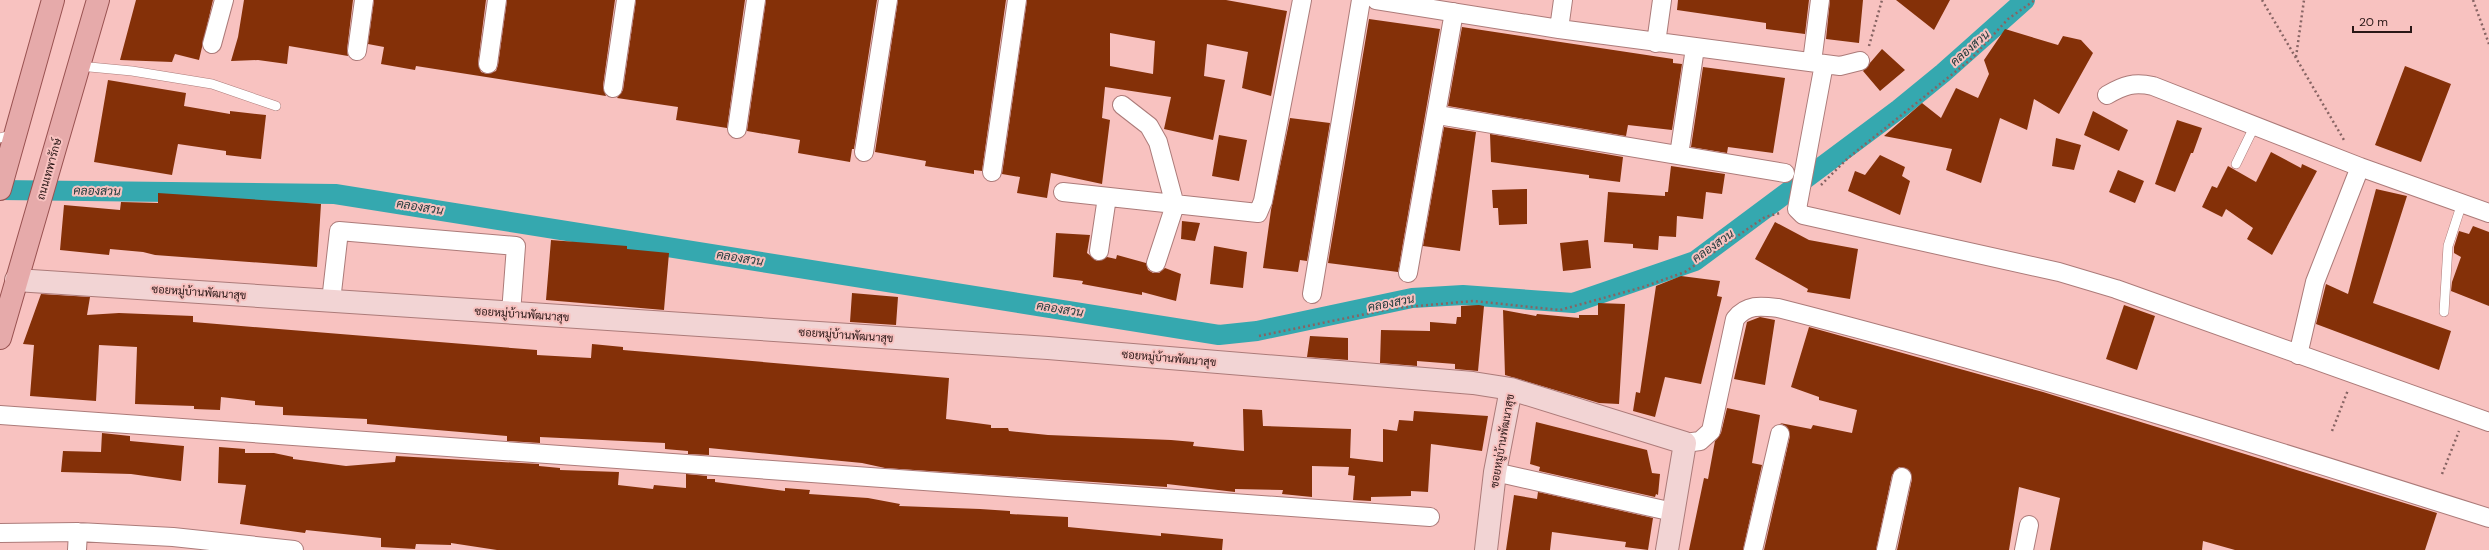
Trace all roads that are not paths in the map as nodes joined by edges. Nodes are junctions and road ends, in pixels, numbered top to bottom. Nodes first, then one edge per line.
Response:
1 (53, 0) edge
2 (98, 0) edge
3 (224, 0) edge
4 (364, 0) edge
5 (497, 0) edge
6 (626, 0) edge
7 (756, 0) edge
8 (888, 0) edge
9 (1017, 0) edge
10 (1302, 0) edge
11 (1361, 0) edge
12 (1376, 0) edge
13 (1563, 0) edge
14 (1662, 0) edge
15 (1820, 0) edge
16 (1462, 9) edge
17 (1559, 29) junction
18 (1656, 43) junction
19 (212, 44) dead end
20 (1695, 48) junction
21 (357, 51) dead end
22 (1860, 61) road end
23 (1818, 63) junction
24 (488, 64) dead end
25 (79, 66) junction
26 (613, 88) dead end
27 (2107, 94) dead end
28 (1122, 105) dead end
29 (276, 106) dead end
30 (1438, 115) junction
31 (2255, 125) junction
32 (737, 129) dead end
33 (8, 136) edge
34 (864, 152) dead end
35 (1679, 154) junction
36 (2236, 164) dead end
37 (2360, 167) junction
38 (992, 172) dead end
39 (1785, 173) dead end
40 (2, 181) edge
41 (1063, 192) dead end
42 (1107, 197) junction
43 (2462, 203) junction
44 (1175, 205) junction
45 (2489, 213) edge
46 (1100, 251) dead end
47 (1156, 263) dead end
48 (1408, 273) dead end
49 (16, 280) junction
50 (1312, 294) dead end
51 (331, 301) junction
52 (2444, 312) dead end
53 (511, 313) junction
54 (0, 338) edge
55 (2298, 355) junction
56 (1511, 389) junction
57 (0, 415) edge
58 (2489, 422) edge
59 (1780, 434) dead end
60 (1685, 443) junction
61 (1495, 472) junction
62 (1902, 477) dead end
63 (1673, 512) junction
64 (1430, 517) dead end
65 (2489, 518) edge
66 (2029, 525) dead end
67 (78, 532) junction
68 (0, 533) edge
69 (199, 546) edge
70 (77, 550) edge
71 (294, 550) edge
72 (1486, 550) edge
73 (1667, 550) edge
74 (1753, 550) edge
75 (1886, 550) edge
76 (2024, 550) edge

1 - 33 main road
2 - 25 main road, ถนนเทพารักษ์
3 - 19 street
4 - 21 street
5 - 24 street
6 - 26 street
7 - 32 street
8 - 34 street
9 - 38 street
10 - 44 street
11 - 50 street
12 - 16 street
13 - 17 street
14 - 18 street
15 - 23 street
16 - 17 street
16 - 30 street
17 - 18 street
18 - 20 street
20 - 23 street
20 - 35 street
22 - 23 street
23 - 55 street
25 - 29 lane
25 - 49 main road, ถนนเทพารักษ์
27 - 31 street
28 - 44 street
30 - 35 street
30 - 48 street
31 - 36 lane
31 - 37 street
33 - 40 main road
35 - 39 street
37 - 43 street
37 - 55 street
41 - 42 street
42 - 44 street
42 - 46 street
43 - 45 street
43 - 52 lane
44 - 47 street
49 - 51 street, ซอยหมู่บ้านพัฒนาสุข
49 - 54 main road, ถนนเทพารักษ์
51 - 53 street, ซอยหมู่บ้านพัฒนาสุข
51 - 53 street
53 - 56 street, ซอยหมู่บ้านพัฒนาสุข
55 - 58 street
56 - 60 street
56 - 61 street, ซอยหมู่บ้านพัฒนาสุข
57 - 64 street
59 - 74 street
60 - 63 street
60 - 65 street
61 - 63 street
61 - 72 street, ซอยหมู่บ้านพัฒนาสุข
62 - 75 street
63 - 73 street
66 - 76 street
67 - 68 street
67 - 69 street
67 - 70 street
69 - 71 street

